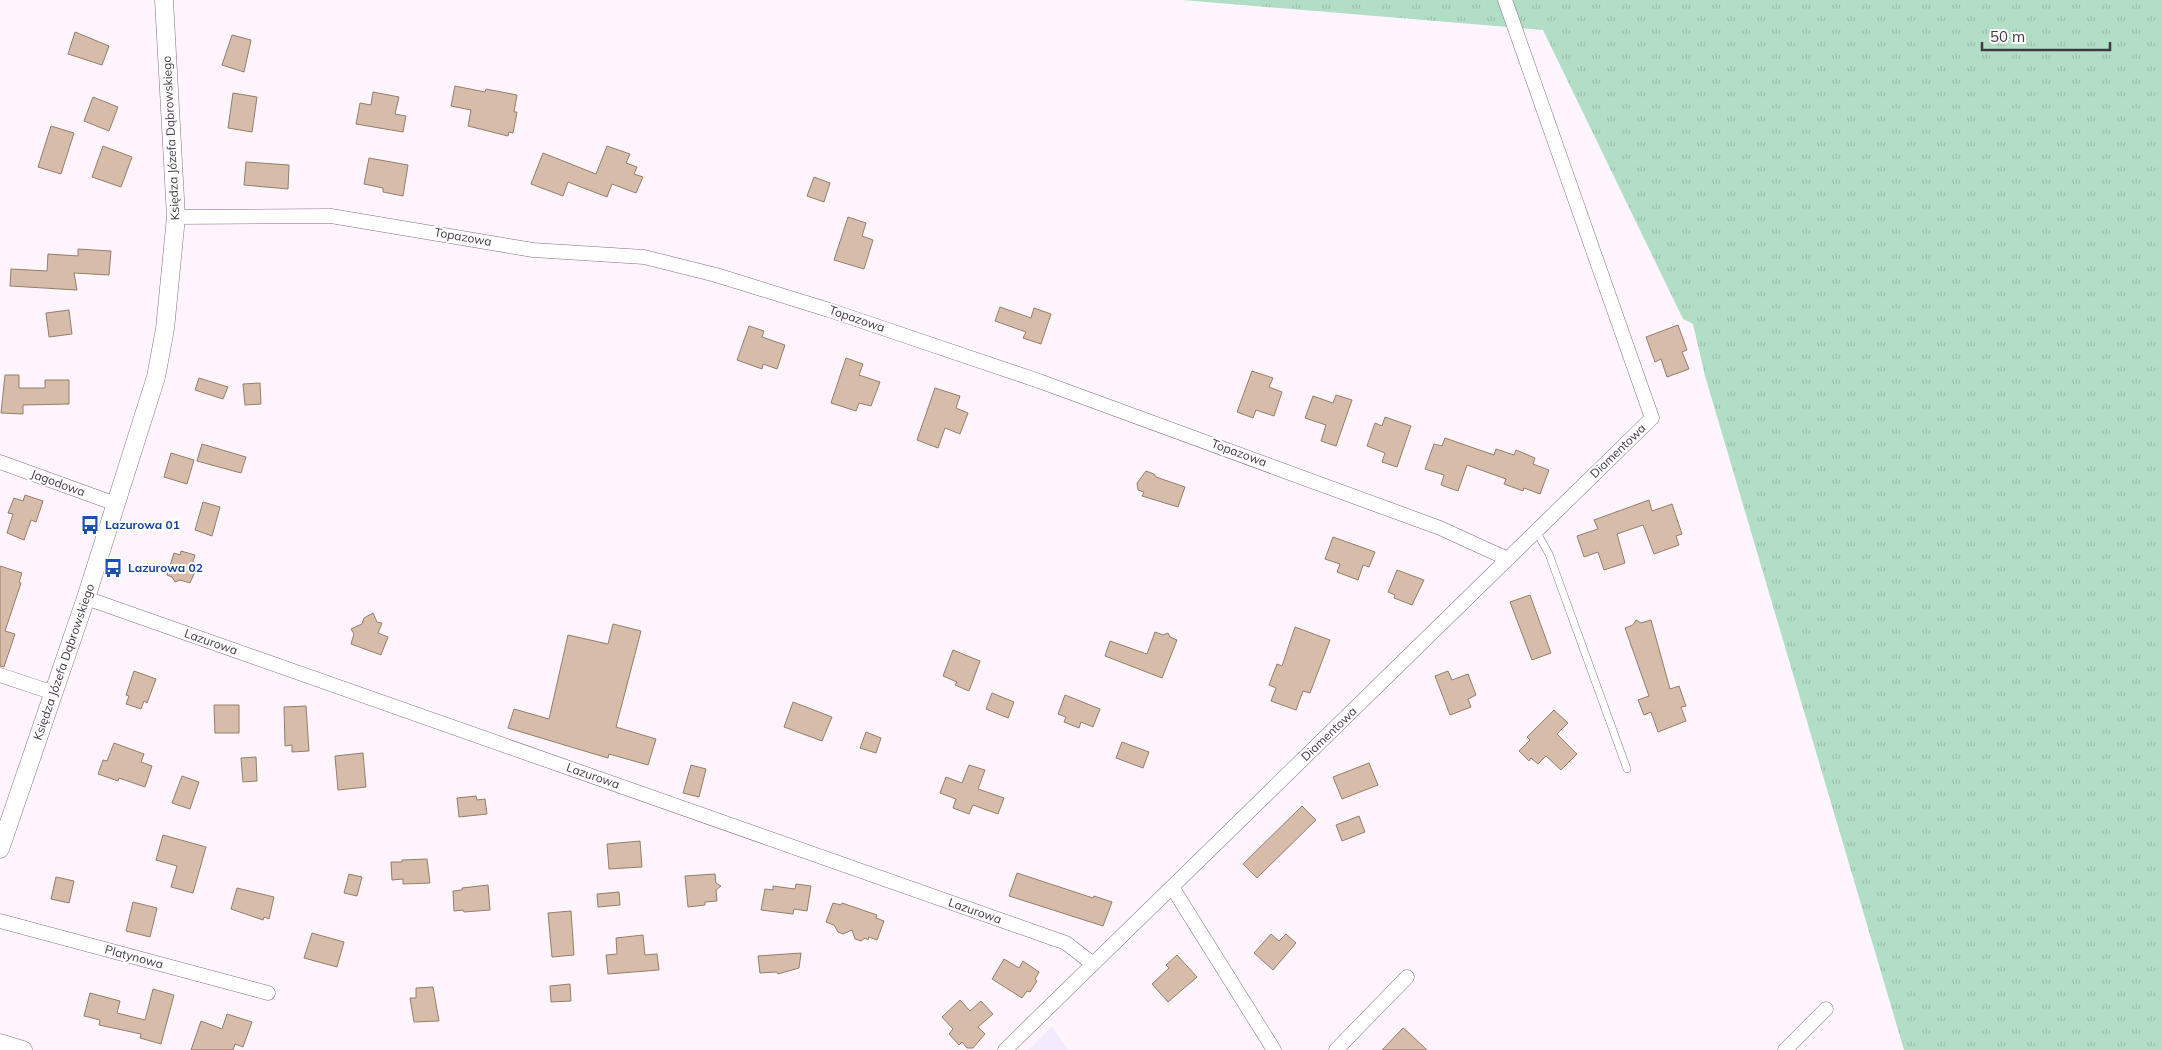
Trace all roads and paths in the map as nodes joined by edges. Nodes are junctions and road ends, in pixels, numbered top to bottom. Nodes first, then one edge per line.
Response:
1 (164, 0) edge
2 (1505, 0) edge
3 (176, 217) junction
4 (0, 462) edge
5 (116, 504) junction
6 (1536, 531) junction
7 (1508, 559) junction
8 (86, 598) junction
9 (0, 675) edge
10 (54, 693) junction
11 (1627, 769) dead end
12 (0, 849) edge
13 (1172, 887) junction
14 (0, 921) edge
15 (1093, 964) junction
16 (1407, 977) dead end
17 (268, 992) dead end
18 (1826, 1009) dead end
19 (0, 1043) edge
20 (23, 1050) edge
21 (1005, 1050) edge
22 (1274, 1050) edge
23 (1336, 1050) edge
24 (1785, 1050) edge

1 - 3 street, Księdza Józefa Dąbrowskiego
2 - 6 street, Diamentowa
3 - 5 street, Księdza Józefa Dąbrowskiego
3 - 7 street, Topazowa
4 - 5 street, Jagodowa
5 - 8 street, Księdza Józefa Dąbrowskiego
6 - 7 street, Diamentowa
6 - 11 lane
7 - 13 street, Diamentowa
8 - 10 street, Księdza Józefa Dąbrowskiego
8 - 15 street, Lazurowa
9 - 10 street
10 - 12 street, Księdza Józefa Dąbrowskiego
13 - 15 street, Diamentowa
13 - 22 street
14 - 17 street, Platynowa
15 - 21 street, Diamentowa
16 - 23 street
18 - 24 street
19 - 20 street

